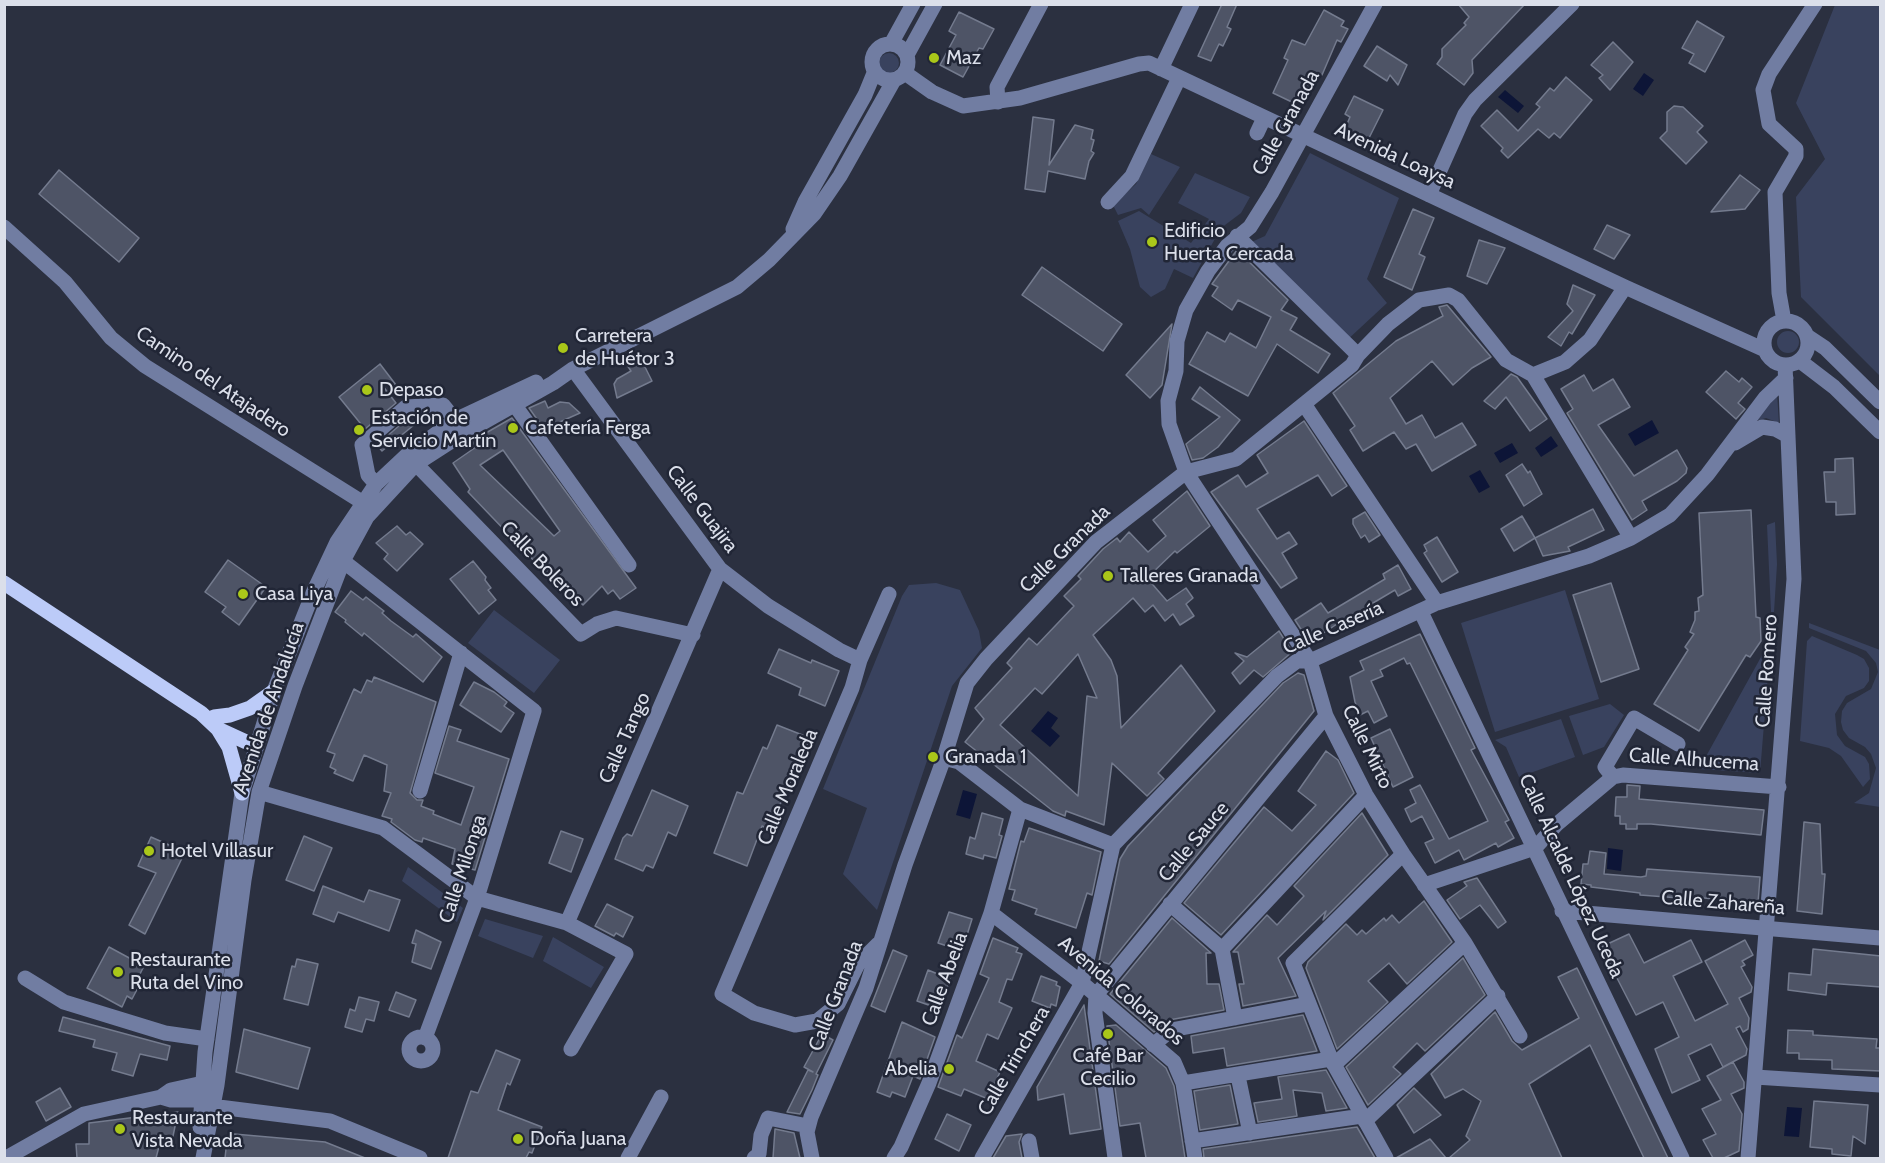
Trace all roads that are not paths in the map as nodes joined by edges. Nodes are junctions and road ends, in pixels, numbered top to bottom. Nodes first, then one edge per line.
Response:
1 (913, 4) edge
2 (934, 4) edge
3 (1041, 4) edge
4 (1192, 4) edge
5 (1375, 4) edge
6 (1572, 4) edge
7 (1815, 4) edge
8 (891, 44) junction
9 (907, 56) junction
10 (1161, 69) junction
11 (874, 73) junction
12 (899, 77) junction
13 (1179, 78) junction
14 (998, 102) junction
15 (1264, 118) junction
16 (1257, 134) dead end
17 (1305, 137) junction
18 (1429, 195) junction
19 (1108, 202) dead end
20 (4, 228) edge
21 (790, 235) junction
22 (1237, 236) junction
23 (1625, 287) junction
24 (1784, 321) junction
25 (1807, 336) junction
26 (1765, 350) junction
27 (1358, 355) junction
28 (1790, 368) junction
29 (573, 369) junction
30 (1533, 375) junction
31 (1881, 402) edge
32 (514, 404) junction
33 (1304, 404) junction
34 (455, 420) junction
35 (1881, 432) edge
36 (1788, 436) junction
37 (1730, 446) junction
38 (416, 464) junction
39 (1186, 472) junction
40 (376, 484) junction
41 (362, 502) junction
42 (1631, 538) junction
43 (337, 542) junction
44 (343, 561) junction
45 (629, 565) dead end
46 (720, 568) junction
47 (4, 583) edge
48 (889, 594) dead end
49 (1437, 603) junction
50 (324, 611) junction
51 (1421, 612) junction
52 (693, 635) junction
53 (461, 653) junction
54 (860, 660) junction
55 (1310, 661) junction
56 (274, 691) junction
57 (1326, 716) junction
58 (211, 720) junction
59 (1678, 744) dead end
60 (255, 746) junction
61 (944, 758) junction
62 (1613, 777) junction
63 (1779, 787) junction
64 (420, 791) dead end
65 (260, 792) junction
66 (242, 793) junction
67 (1366, 795) junction
68 (1020, 809) junction
69 (1113, 845) junction
70 (1535, 848) junction
71 (1402, 854) junction
72 (1424, 885) junction
73 (242, 893) junction
74 (477, 898) junction
75 (226, 902) junction
76 (1170, 904) junction
77 (1562, 911) junction
78 (991, 913) junction
79 (567, 923) junction
80 (1768, 928) junction
81 (1881, 938) edge
82 (1465, 942) junction
83 (879, 943) junction
84 (1222, 949) junction
85 (26, 978) dead end
86 (1082, 983) junction
87 (1096, 995) junction
88 (1498, 996) junction
89 (212, 1004) junction
90 (1308, 1004) junction
91 (1235, 1018) junction
92 (1520, 1036) dead end
93 (425, 1038) dead end
94 (207, 1039) junction
95 (1153, 1045) junction
96 (571, 1049) dead end
97 (1333, 1062) junction
98 (1238, 1076) junction
99 (1755, 1077) junction
100 (203, 1083) junction
101 (1183, 1083) junction
102 (1881, 1085) edge
103 (161, 1097) junction
104 (661, 1097) dead end
105 (205, 1104) junction
106 (233, 1108) junction
107 (1364, 1118) junction
108 (808, 1126) junction
109 (1250, 1133) junction
110 (1029, 1141) dead end
111 (1192, 1141) junction
112 (813, 1157) edge
113 (6, 1158) edge
114 (202, 1158) edge
115 (208, 1158) edge
116 (420, 1158) edge
117 (628, 1158) edge
118 (754, 1158) edge
119 (894, 1158) edge
120 (982, 1158) edge
121 (1032, 1158) edge
122 (1115, 1158) edge
123 (1195, 1158) edge
124 (1386, 1158) edge
125 (1682, 1158) edge
126 (1748, 1158) edge

1 - 8 street
2 - 9 street
3 - 14 street
4 - 10 street
5 - 17 street, Calle Granada
6 - 18 street
7 - 24 street
8 - 9 street
8 - 11 street
9 - 12 street
10 - 13 street, Avenida Loaysa
10 - 14 street, Avenida Loaysa
11 - 12 street
11 - 21 street
12 - 14 street, Avenida Loaysa
12 - 21 street
13 - 15 street, Avenida Loaysa
13 - 19 street
15 - 16 street
15 - 17 street, Avenida Loaysa
17 - 18 street, Avenida Loaysa
17 - 22 street, Calle Granada
18 - 23 street, Avenida Loaysa
20 - 41 street, Camino del Atajadero
21 - 29 street, Avenida de Andalucía
22 - 27 street
22 - 39 street, Calle Granada
23 - 26 street, Avenida Loaysa
23 - 30 street
24 - 25 street
24 - 26 street
25 - 28 street
25 - 31 street
26 - 28 street
27 - 30 street
27 - 33 street
28 - 35 street
28 - 36 street, Calle Romero
28 - 37 street, Calle Casería
29 - 32 street, Avenida de Andalucía
29 - 34 street, Avenida de Andalucía
29 - 46 street, Calle Guajira
30 - 42 street
32 - 38 street, Avenida de Andalucía
32 - 45 street
33 - 39 street
33 - 49 street
34 - 38 street
34 - 40 street, Avenida de Andalucía
34 - 40 street
36 - 37 street, Calle Casería
36 - 63 street, Calle Romero
37 - 42 street, Calle Casería
38 - 44 street, Avenida de Andalucía
38 - 52 street, Calle Boleros
39 - 55 street, Calle Mirto
39 - 61 street, Calle Granada
40 - 41 street, Avenida de Andalucía
41 - 43 street, Avenida de Andalucía
42 - 49 street, Calle Casería
43 - 44 street
43 - 56 street, Avenida de Andalucía
44 - 50 street, Avenida de Andalucía
44 - 53 street
46 - 52 street, Calle Tango
46 - 54 street, Calle Guajira
47 - 58 main road
48 - 54 street, Calle Moraleda
49 - 51 street, Calle Casería
50 - 60 street
50 - 65 street, Avenida de Andalucía
51 - 55 street, Calle Casería
51 - 70 street, Calle Alcalde López Uceda
52 - 79 street, Calle Tango
53 - 64 street
53 - 74 street, Calle Milonga
54 - 83 street, Calle Moraleda
55 - 57 street, Calle Mirto
55 - 69 street, Calle Casería
56 - 58 main road
56 - 60 street, Avenida de Andalucía
57 - 67 street, Calle Mirto
57 - 76 street, Calle Sauce
58 - 60 main road
58 - 66 main road
59 - 62 street
60 - 65 street
60 - 66 street, Avenida de Andalucía
61 - 68 street
61 - 83 street, Calle Granada
62 - 63 street, Calle Alhucema
62 - 70 street, Calle Alhucema
63 - 80 street, Calle Romero
65 - 73 street, Avenida de Andalucía
65 - 74 street
66 - 75 street, Avenida de Andalucía
67 - 71 street, Calle Mirto
67 - 84 street
68 - 69 street
68 - 78 street, Calle Abelia
69 - 86 street
70 - 72 street, Calle Alhucema
70 - 77 street, Calle Alcalde López Uceda
71 - 72 street, Calle Mirto
71 - 90 street
72 - 82 street, Calle Mirto
73 - 75 street
73 - 105 street, Avenida de Andalucía
74 - 79 street
74 - 93 street, Calle Milonga
75 - 89 street, Avenida de Andalucía
76 - 84 street
76 - 87 street, Calle Sauce
77 - 80 street, Calle Zahareña
77 - 125 street, Calle Alcalde López Uceda
78 - 86 street, Avenida Colorados
78 - 119 street, Calle Abelia
79 - 96 street
80 - 81 street, Calle Zahareña
80 - 99 street, Calle Romero
82 - 88 street, Calle Mirto
82 - 97 street
83 - 108 street, Calle Granada
84 - 91 street
85 - 94 street
86 - 87 street, Avenida Colorados
86 - 120 street, Calle Trinchera
87 - 95 street, Avenida Colorados
87 - 122 street
88 - 92 street, Calle Mirto
88 - 107 street
89 - 94 street, Avenida de Andalucía
89 - 105 street, Avenida de Andalucía
90 - 91 street
90 - 97 street
91 - 95 street
94 - 100 street, Avenida de Andalucía
95 - 101 street, Avenida Colorados
97 - 98 street
97 - 107 street
98 - 101 street
98 - 109 street
99 - 102 street
99 - 126 street, Calle Romero
100 - 103 street
100 - 105 street, Avenida de Andalucía
101 - 111 street, Avenida Colorados
103 - 105 street
103 - 113 street
104 - 117 street
105 - 106 street
105 - 114 street, Avenida de Andalucía
106 - 115 street
106 - 116 street
107 - 109 street
107 - 124 street
108 - 112 street, Calle Granada
108 - 118 street
109 - 111 street
110 - 121 street
111 - 123 street, Avenida Colorados

